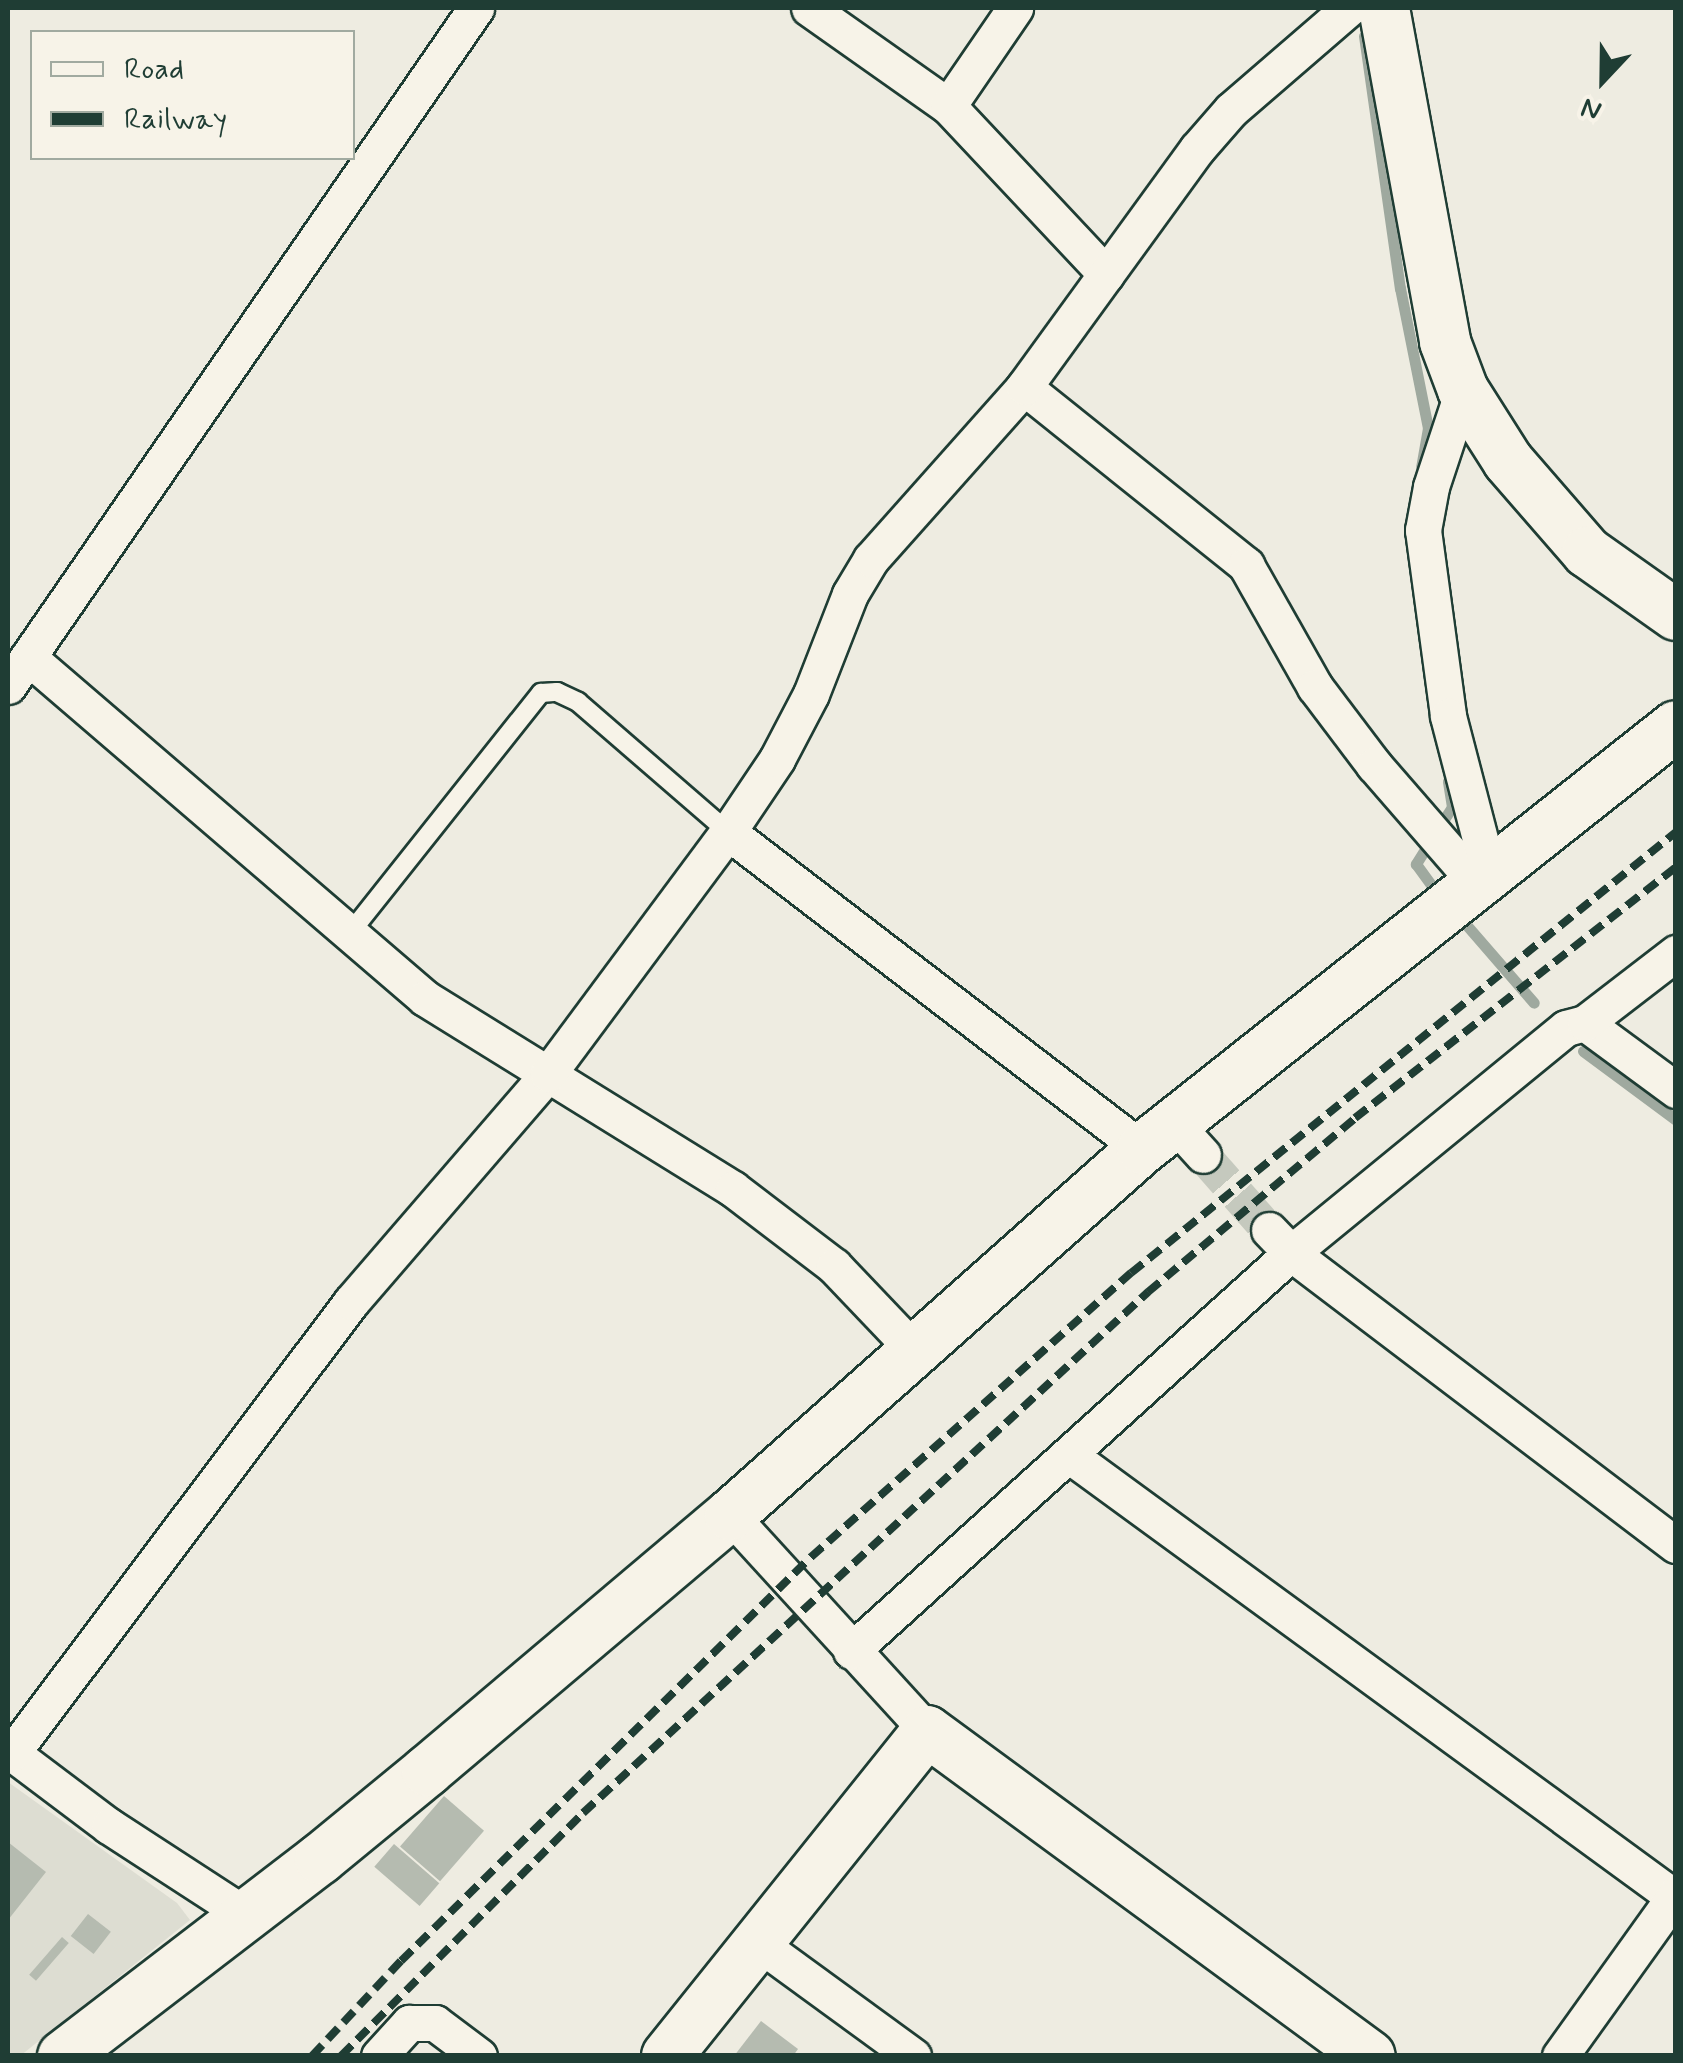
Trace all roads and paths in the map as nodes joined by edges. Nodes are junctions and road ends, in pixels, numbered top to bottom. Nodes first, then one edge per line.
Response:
1 (476, 8) edge
2 (809, 8) edge
3 (1015, 8) edge
4 (1348, 8) edge
5 (1384, 8) edge
6 (948, 106) junction
7 (1106, 274) junction
8 (1024, 387) junction
9 (1463, 390) junction
10 (1676, 615) edge
11 (28, 657) junction
12 (8, 686) edge
13 (1676, 726) edge
14 (728, 832) junction
15 (1484, 881) junction
16 (350, 934) junction
17 (1676, 953) edge
18 (1584, 1023) junction
19 (548, 1074) junction
20 (1676, 1090) edge
21 (1173, 1143) junction
22 (1280, 1242) junction
23 (916, 1352) junction
24 (1069, 1454) junction
25 (730, 1515) junction
26 (1676, 1545) edge
27 (851, 1652) junction
28 (926, 1731) junction
29 (10, 1751) edge
30 (1675, 1896) edge
31 (246, 1915) junction
32 (758, 1942) junction
33 (63, 2056) edge
34 (379, 2056) edge
35 (479, 2056) edge
36 (667, 2056) edge
37 (913, 2056) edge
38 (1370, 2056) edge
39 (1560, 2056) edge

1 - 11 street
2 - 6 street
3 - 6 street
4 - 7 street
5 - 9 street
6 - 7 street
7 - 8 street
8 - 14 street
8 - 15 street
9 - 10 street
9 - 15 street
11 - 12 street
11 - 16 street
13 - 15 street
14 - 16 lane
14 - 19 street
14 - 21 street
15 - 21 street
16 - 19 street
17 - 18 street
18 - 20 street
18 - 22 street
19 - 23 street
19 - 29 street
21 - 23 street
22 - 24 street
22 - 26 street
23 - 25 street
24 - 27 street
24 - 30 street
25 - 27 street
25 - 31 street
27 - 28 street
28 - 32 street
28 - 38 street
29 - 31 street
30 - 39 street
31 - 33 street
32 - 36 street
32 - 37 street
34 - 35 street

